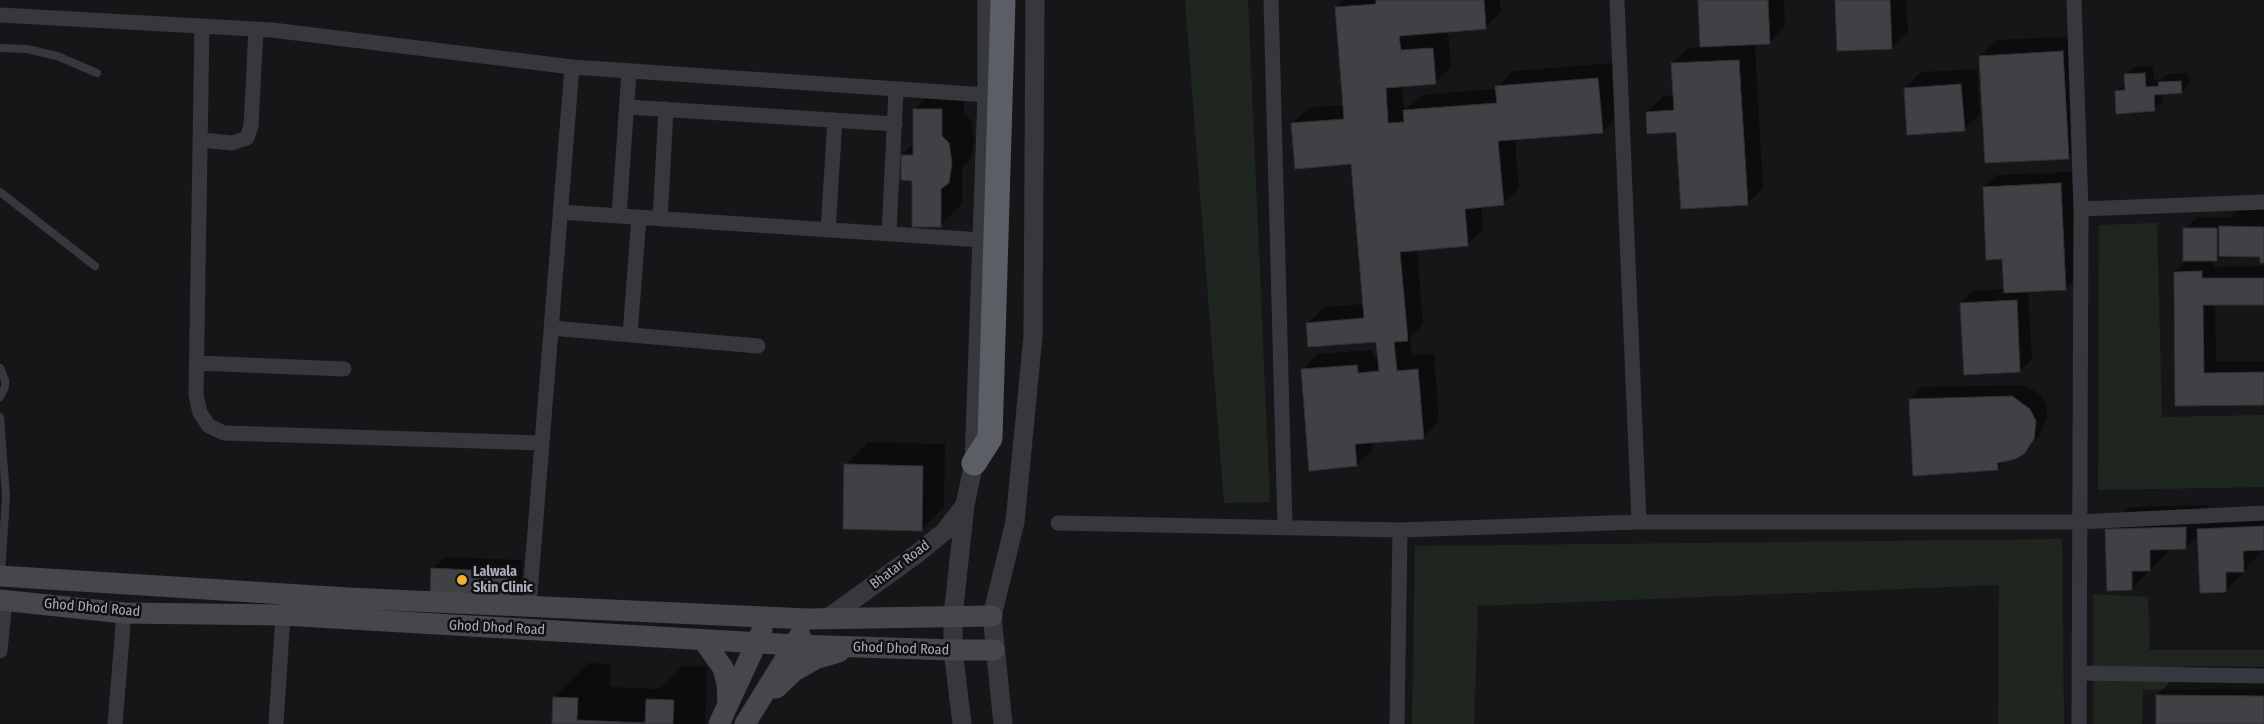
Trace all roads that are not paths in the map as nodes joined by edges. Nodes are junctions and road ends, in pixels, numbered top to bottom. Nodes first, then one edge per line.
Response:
1 (987, 0) edge
2 (1003, 0) edge
3 (1035, 0) edge
4 (1271, 0) edge
5 (1617, 0) edge
6 (2074, 0) edge
7 (0, 15) edge
8 (202, 26) junction
9 (256, 29) junction
10 (0, 48) edge
11 (572, 67) junction
12 (629, 71) junction
13 (98, 73) dead end
14 (896, 89) junction
15 (987, 95) junction
16 (627, 107) junction
17 (666, 109) junction
18 (835, 120) junction
19 (895, 124) junction
20 (201, 140) junction
21 (0, 192) edge
22 (2264, 202) edge
23 (2082, 209) junction
24 (560, 212) junction
25 (619, 216) junction
26 (639, 217) junction
27 (660, 219) junction
28 (828, 230) junction
29 (889, 234) junction
30 (982, 240) junction
31 (95, 266) dead end
32 (551, 328) junction
33 (630, 335) junction
34 (758, 346) dead end
35 (197, 363) junction
36 (0, 368) edge
37 (344, 369) dead end
38 (0, 398) edge
39 (0, 417) edge
40 (542, 443) junction
41 (974, 463) junction
42 (965, 505) junction
43 (2264, 513) edge
44 (1639, 522) junction
45 (2078, 522) junction
46 (1058, 523) dead end
47 (1285, 526) junction
48 (1400, 530) junction
49 (0, 576) edge
50 (3, 600) edge
51 (529, 606) junction
52 (124, 612) junction
53 (283, 615) junction
54 (952, 616) junction
55 (992, 616) junction
56 (767, 617) junction
57 (818, 618) junction
58 (703, 640) junction
59 (758, 643) junction
60 (795, 645) junction
61 (859, 647) junction
62 (953, 650) junction
63 (994, 650) junction
64 (0, 651) edge
65 (2078, 673) junction
66 (2264, 676) edge
67 (756, 705) junction
68 (723, 716) edge
69 (116, 724) edge
70 (276, 724) edge
71 (745, 724) edge
72 (962, 724) edge
73 (1003, 724) edge
74 (1398, 724) edge
75 (2079, 724) edge

1 - 15 street
2 - 41 highway
3 - 55 street
4 - 47 street
5 - 44 street
6 - 23 street
7 - 8 street
8 - 9 street
8 - 20 street
9 - 11 street
9 - 20 street
10 - 13 lane
11 - 12 street
11 - 24 street
12 - 14 street
12 - 16 street
14 - 15 street
14 - 19 street
15 - 30 street
16 - 17 street
16 - 25 street
17 - 18 street
17 - 27 street
18 - 19 street
18 - 28 street
19 - 29 street
20 - 35 street
21 - 31 lane
22 - 23 street
23 - 45 street
24 - 25 street
24 - 32 street
25 - 26 street
26 - 27 street
26 - 33 street
27 - 28 street
28 - 29 street
29 - 30 street
30 - 41 street
32 - 33 street
32 - 40 street
33 - 34 street
35 - 37 street
35 - 40 street
36 - 38 lane
39 - 49 lane
40 - 51 street
41 - 42 street
42 - 54 street
42 - 57 street, Bhatar Road
43 - 45 street
44 - 45 street
44 - 48 street
45 - 65 street
46 - 47 street
47 - 48 street
48 - 74 street
49 - 51 main road
50 - 52 main road, Ghod Dhod Road
50 - 64 street
51 - 56 main road
52 - 53 main road, Ghod Dhod Road
52 - 69 street
53 - 58 main road, Ghod Dhod Road
53 - 70 street
54 - 55 main road
54 - 57 main road
54 - 62 street
55 - 63 street
56 - 57 main road
56 - 59 main road
57 - 60 main road, Bhatar Road
58 - 59 main road, Ghod Dhod Road
58 - 68 main road
59 - 60 main road, Ghod Dhod Road
59 - 68 main road
60 - 61 main road, Ghod Dhod Road
60 - 67 main road, Bhatar Road
61 - 62 main road, Ghod Dhod Road
61 - 67 main road
62 - 63 main road, Ghod Dhod Road
62 - 72 street
63 - 73 street
65 - 66 street
65 - 75 street
67 - 71 main road, Bhatar Road

